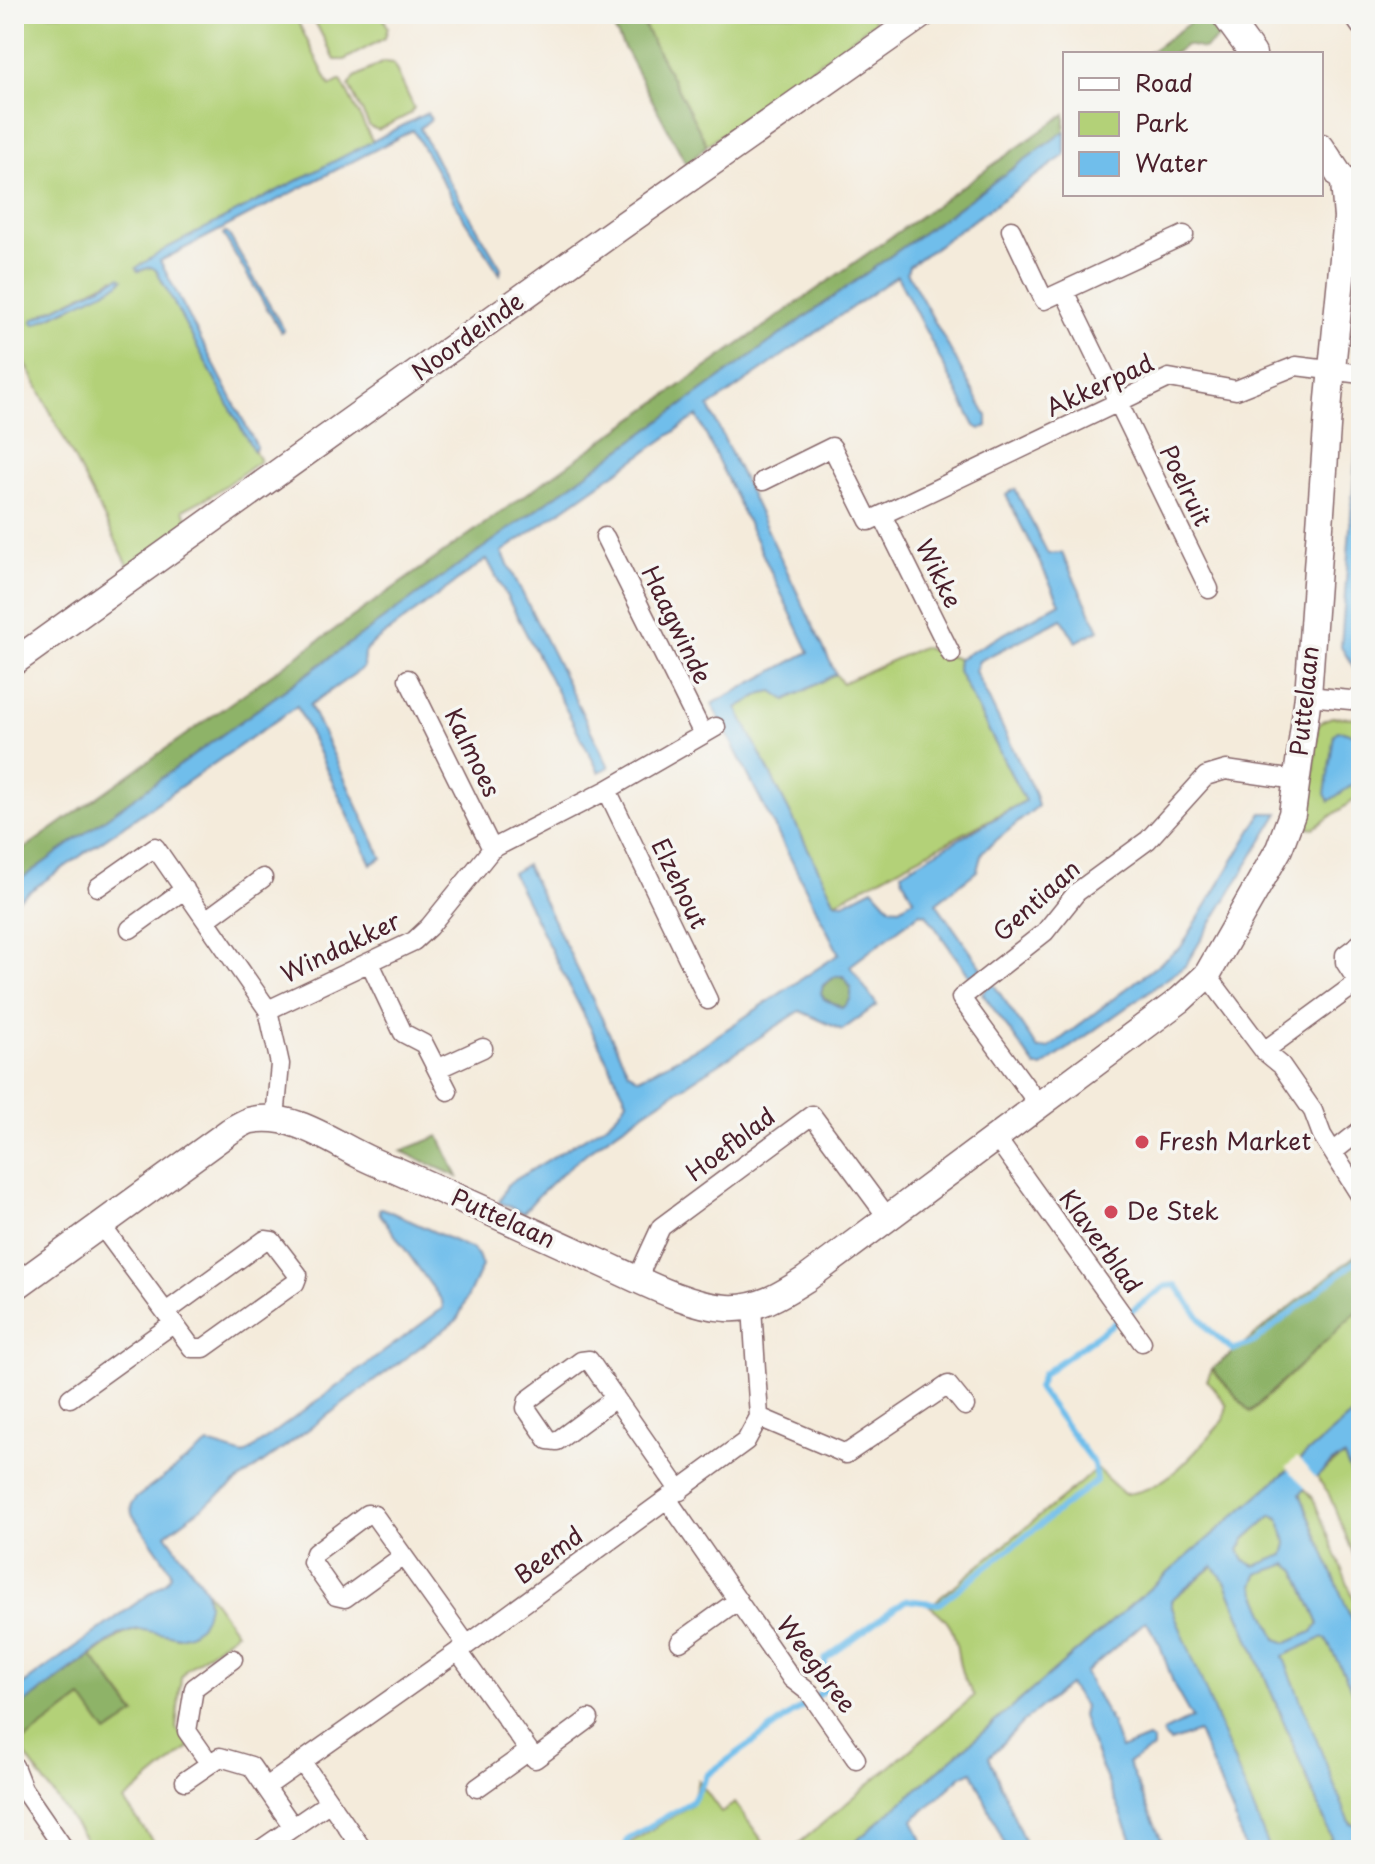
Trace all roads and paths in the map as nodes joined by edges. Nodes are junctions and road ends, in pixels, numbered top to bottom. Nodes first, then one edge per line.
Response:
1 (923, 14) edge
2 (1224, 14) edge
3 (1352, 14) edge
4 (1361, 27) edge
5 (1252, 52) edge
6 (1323, 149) edge
7 (1352, 180) edge
8 (1011, 230) dead end
9 (1184, 235) dead end
10 (1064, 291) junction
11 (1332, 371) junction
12 (1361, 371) edge
13 (1117, 403) junction
14 (763, 481) dead end
15 (882, 515) junction
16 (605, 537) dead end
17 (1209, 589) dead end
18 (951, 654) dead end
19 (14, 662) edge
20 (408, 679) dead end
21 (1308, 696) junction
22 (1361, 701) edge
23 (710, 731) joint
24 (1296, 780) junction
25 (607, 790) junction
26 (492, 849) junction
27 (263, 878) dead end
28 (98, 887) dead end
29 (185, 889) junction
30 (206, 920) junction
31 (130, 929) dead end
32 (1361, 943) edge
33 (370, 963) junction
34 (1207, 975) junction
35 (1359, 984) edge
36 (708, 1000) dead end
37 (268, 1010) junction
38 (483, 1048) dead end
39 (1264, 1051) junction
40 (437, 1069) junction
41 (448, 1091) dead end
42 (1039, 1105) junction
43 (275, 1119) junction
44 (1361, 1130) edge
45 (997, 1139) junction
46 (1333, 1152) junction
47 (1361, 1197) edge
48 (888, 1218) junction
49 (101, 1225) junction
50 (637, 1279) junction
51 (17, 1280) edge
52 (752, 1307) junction
53 (170, 1318) junction
54 (1142, 1342) dead end
55 (70, 1398) dead end
56 (615, 1398) junction
57 (965, 1406) dead end
58 (759, 1417) junction
59 (674, 1495) junction
60 (403, 1556) junction
61 (738, 1600) junction
62 (680, 1642) dead end
63 (463, 1648) junction
64 (233, 1659) dead end
65 (589, 1719) dead end
66 (529, 1751) junction
67 (856, 1759) dead end
68 (302, 1762) junction
69 (210, 1764) junction
70 (14, 1766) edge
71 (185, 1781) dead end
72 (266, 1787) junction
73 (477, 1788) dead end
74 (330, 1802) junction
75 (293, 1827) junction
76 (65, 1850) edge
77 (260, 1850) edge
78 (363, 1850) edge

1 - 19 street, Noordeinde
2 - 5 street
3 - 4 street
6 - 7 street, Puttelaan
7 - 11 street, Puttelaan
8 - 10 street
9 - 10 street
10 - 13 street, Poelruit
11 - 12 street, Akkerpad
11 - 13 street, Akkerpad
11 - 21 street, Puttelaan
13 - 15 street, Akkerpad
13 - 17 street, Poelruit
14 - 15 street
15 - 18 street, Wikke
16 - 23 street, Haagwinde
20 - 26 street, Kalmoes
21 - 22 street
21 - 24 street, Puttelaan
23 - 25 street, Windakker
24 - 34 street, Puttelaan
24 - 42 street, Gentiaan
25 - 26 street, Windakker
25 - 36 street, Elzehout
26 - 33 street, Windakker
27 - 30 street
28 - 29 street
29 - 30 street
29 - 31 street
30 - 37 street
32 - 35 street
33 - 37 street, Windakker
33 - 40 street
34 - 39 street
34 - 42 street, Puttelaan
35 - 39 street
37 - 43 street, Windakker
38 - 40 street
39 - 46 street
40 - 41 street
42 - 45 street, Puttelaan
43 - 49 street
43 - 50 street, Puttelaan
44 - 46 street
45 - 48 street, Puttelaan
45 - 54 street, Klaverblad
46 - 47 street
48 - 50 street, Hoefblad
48 - 52 street, Puttelaan
49 - 51 street
49 - 53 street
50 - 52 street, Puttelaan
52 - 58 street
53 - 53 street
53 - 55 street
56 - 56 street, Weegbree
56 - 59 street, Weegbree
57 - 58 street
58 - 59 street, Beemd
59 - 61 street, Weegbree
59 - 63 street, Beemd
60 - 60 street
60 - 63 street
61 - 62 street
61 - 67 street, Weegbree
63 - 66 street
63 - 68 street, Beemd
64 - 69 street
65 - 66 street
66 - 73 street
68 - 72 street, Beemd
68 - 74 street
69 - 71 street
69 - 72 street
70 - 76 street
72 - 75 street
74 - 75 street
74 - 78 street
75 - 77 street

